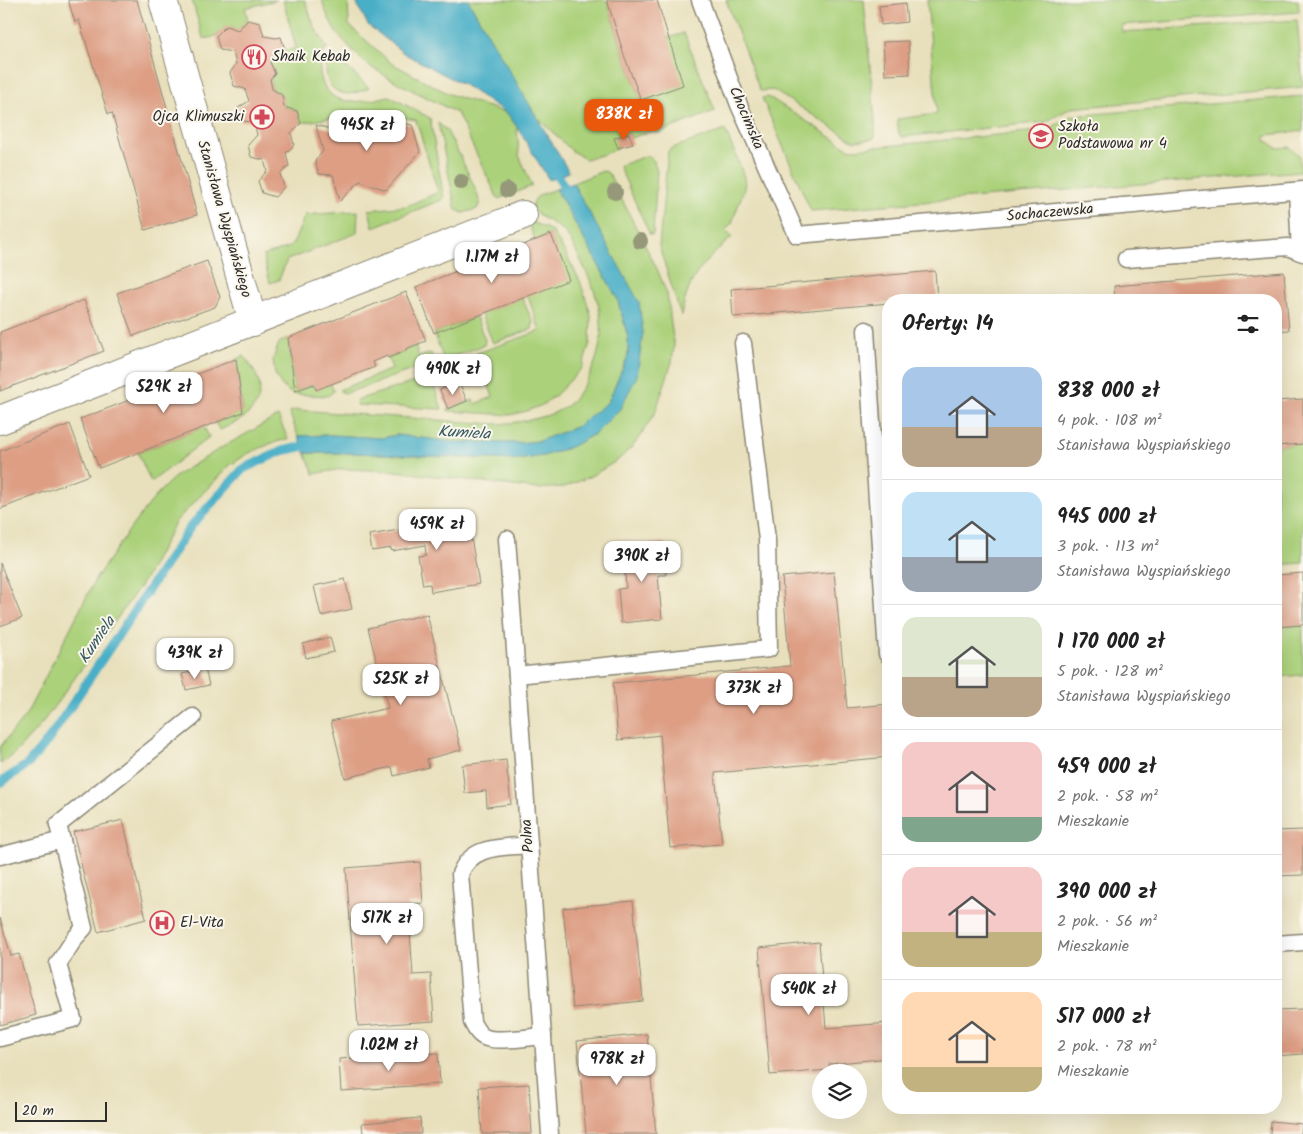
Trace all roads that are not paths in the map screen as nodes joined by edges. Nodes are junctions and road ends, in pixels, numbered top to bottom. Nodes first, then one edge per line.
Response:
1 (163, 0) edge
2 (700, 0) edge
3 (1300, 190) edge
4 (523, 215) dead end
5 (797, 235) joint
6 (1301, 252) edge
7 (1126, 259) dead end
8 (253, 322) junction
9 (866, 330) dead end
10 (743, 343) dead end
11 (0, 420) edge
12 (507, 539) dead end
13 (882, 577) edge
14 (517, 675) junction
15 (193, 717) dead end
16 (62, 840) junction
17 (529, 845) junction
18 (0, 856) edge
19 (1303, 942) edge
20 (1282, 944) edge
21 (543, 1036) junction
22 (0, 1038) edge
23 (550, 1134) edge

1 - 8 street, Stanisława Wyspiańskiego
2 - 5 lane, Chocimska
3 - 5 lane, Sochaczewska
3 - 6 lane
4 - 8 street
6 - 7 lane
8 - 11 street
9 - 13 lane
10 - 14 lane
12 - 14 lane, Polna
14 - 17 lane, Polna
15 - 16 lane
16 - 18 lane
16 - 22 lane
17 - 21 lane, Polna
17 - 21 lane
19 - 20 lane
21 - 23 lane, Polna

